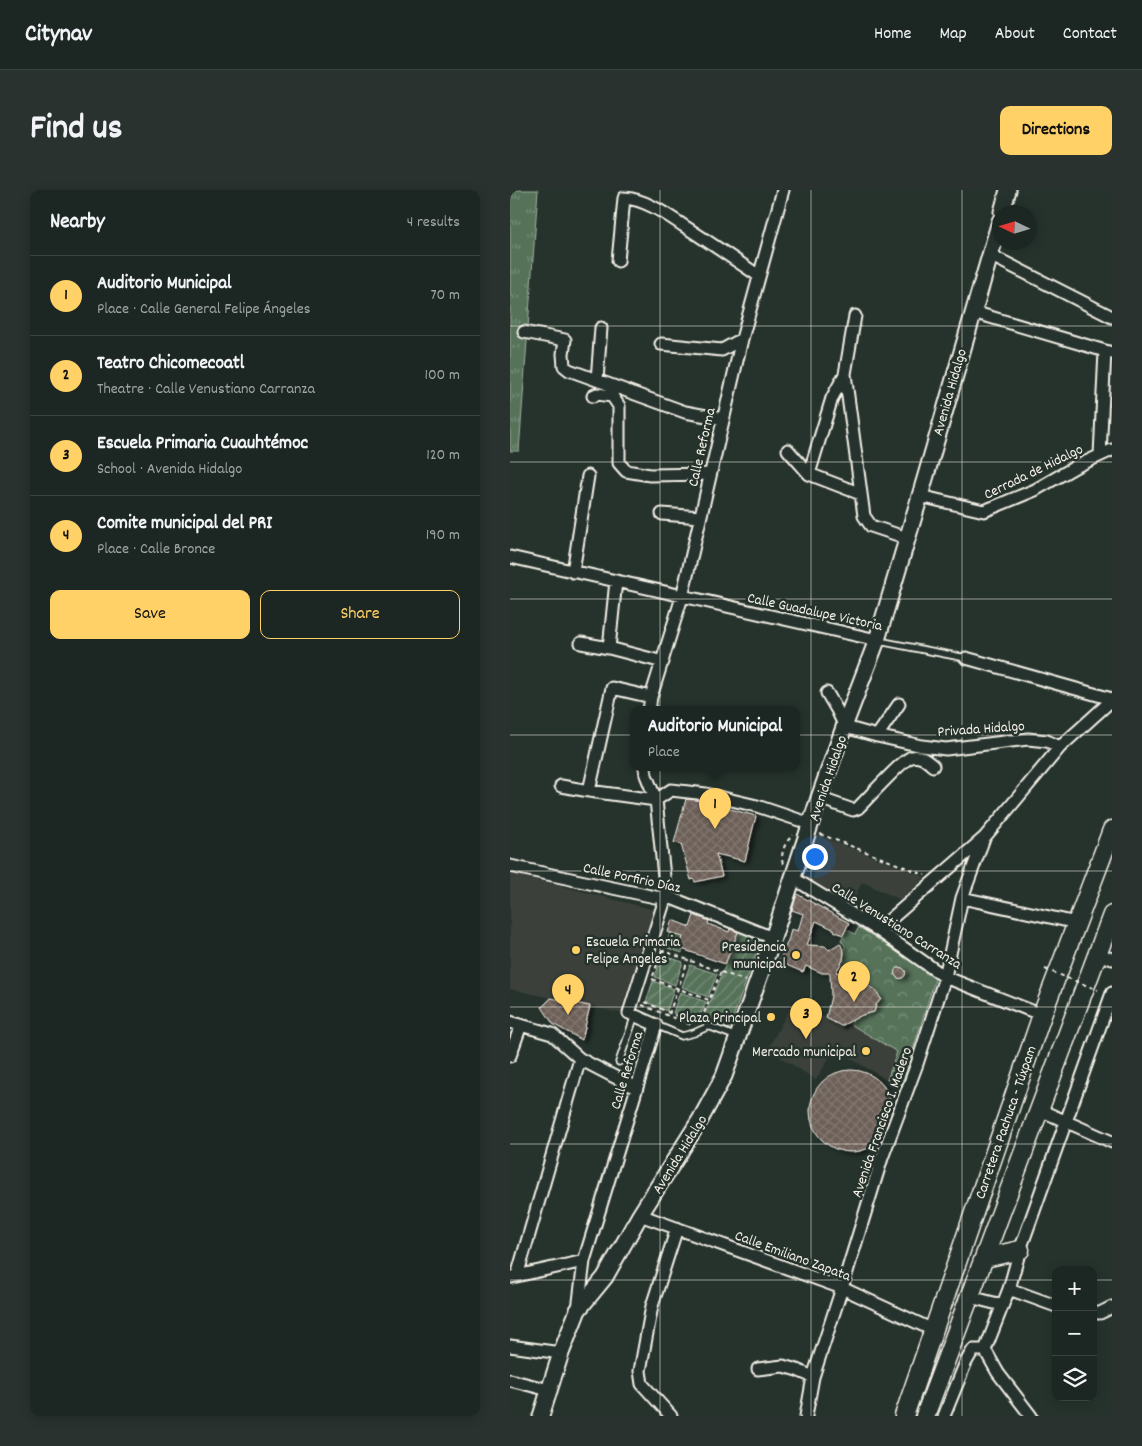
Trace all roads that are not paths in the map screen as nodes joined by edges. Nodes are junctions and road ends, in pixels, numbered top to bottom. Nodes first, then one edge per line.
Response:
1 (783, 190) edge
2 (1008, 190) edge
3 (1004, 205) edge
4 (992, 248) edge
5 (990, 255) junction
6 (618, 261) dead end
7 (759, 276) junction
8 (972, 312) junction
9 (855, 316) dead end
10 (1112, 317) edge
11 (601, 328) dead end
12 (524, 332) dead end
13 (742, 339) junction
14 (660, 344) dead end
15 (1108, 352) edge
16 (845, 374) junction
17 (597, 380) junction
18 (592, 396) dead end
19 (723, 418) junction
20 (788, 450) dead end
21 (1112, 450) edge
22 (1100, 455) junction
23 (710, 474) junction
24 (809, 474) junction
25 (588, 476) dead end
26 (861, 494) junction
27 (920, 496) junction
28 (662, 514) dead end
29 (700, 517) junction
30 (906, 538) junction
31 (510, 557) edge
32 (573, 572) junction
33 (616, 581) junction
34 (682, 597) junction
35 (876, 640) junction
36 (581, 643) dead end
37 (609, 648) junction
38 (966, 658) joint
39 (663, 662) junction
40 (827, 694) dead end
41 (651, 697) junction
42 (1112, 700) edge
43 (899, 704) dead end
44 (650, 706) edge
45 (844, 727) junction
46 (878, 736) junction
47 (1060, 747) junction
48 (934, 766) dead end
49 (645, 771) edge
50 (561, 786) dead end
51 (589, 791) junction
52 (819, 798) junction
53 (656, 800) junction
54 (810, 827) junction
55 (1112, 830) edge
56 (984, 838) junction
57 (510, 866) edge
58 (793, 878) junction
59 (666, 896) junction
60 (962, 898) junction
61 (1112, 915) edge
62 (1077, 923) junction
63 (878, 930) junction
64 (773, 938) junction
65 (1104, 957) edge
66 (945, 977) junction
67 (1112, 993) edge
68 (635, 1015) junction
69 (1042, 1015) junction
70 (516, 1023) edge
71 (656, 1025) junction
72 (738, 1037) junction
73 (510, 1056) edge
74 (580, 1059) junction
75 (619, 1062) dead end
76 (636, 1088) junction
77 (1040, 1110) junction
78 (1066, 1123) junction
79 (1112, 1142) edge
80 (640, 1215) junction
81 (677, 1228) junction
82 (1020, 1250) junction
83 (985, 1258) junction
84 (584, 1262) junction
85 (514, 1276) edge
86 (842, 1288) junction
87 (1009, 1289) junction
88 (970, 1297) junction
89 (1002, 1305) junction
90 (1052, 1305) edge
91 (1112, 1308) edge
92 (578, 1310) junction
93 (1097, 1313) edge
94 (934, 1330) junction
95 (510, 1346) edge
96 (985, 1350) junction
97 (561, 1353) junction
98 (758, 1369) dead end
99 (813, 1377) junction
100 (510, 1380) edge
101 (549, 1390) junction
102 (541, 1416) edge
103 (671, 1416) edge
104 (806, 1416) edge
105 (904, 1416) edge
106 (925, 1416) edge
107 (944, 1416) edge
108 (1031, 1416) edge

1 - 7 street, Calle Reforma
2 - 3 street
4 - 5 street, Avenida Hidalgo
5 - 8 street, Avenida Hidalgo
5 - 10 street
6 - 7 street
7 - 13 street, Calle Reforma
8 - 15 street
8 - 27 street, Avenida Hidalgo
9 - 16 street
11 - 17 street
12 - 17 street
13 - 14 street
13 - 19 street, Calle Reforma
15 - 22 street, Cerrada de Hidalgo
16 - 24 street
16 - 26 street
17 - 19 street
18 - 23 street
19 - 23 street, Calle Reforma
20 - 24 street
21 - 22 street, Cerrada de Hidalgo
22 - 27 street, Cerrada de Hidalgo
23 - 29 street, Calle Reforma
24 - 26 street
25 - 32 street
26 - 30 street
27 - 30 street, Avenida Hidalgo
28 - 29 street
29 - 34 street, Calle Reforma
30 - 35 street, Avenida Hidalgo
31 - 32 street, Calle Guadalupe Victoria
32 - 33 street, Calle Guadalupe Victoria
33 - 34 street, Calle Guadalupe Victoria
33 - 37 street
34 - 35 street, Calle Guadalupe Victoria
34 - 39 street, Calle Reforma
35 - 38 lane, Calle Guadalupe Victoria
35 - 45 street, Avenida Hidalgo
36 - 37 street
37 - 39 street
38 - 42 street, Calle Guadalupe Victoria
39 - 41 street, Calle Reforma
40 - 45 street
41 - 44 street, Calle Reforma
41 - 51 street
42 - 47 street
43 - 46 street
45 - 46 street, Privada Hidalgo
45 - 52 street, Avenida Hidalgo
46 - 47 street, Privada Hidalgo
47 - 56 street
48 - 52 street
49 - 53 street, Calle Reforma
50 - 51 street
51 - 53 street
52 - 54 street, Avenida Hidalgo
53 - 54 street
53 - 59 street, Calle Reforma
54 - 58 street, Avenida Hidalgo
55 - 62 main road, Carretera Pachuca - Túxpam
56 - 60 street, Avenida Francisco I. Madero
56 - 63 street
57 - 59 street, Calle Porfirio Díaz
58 - 63 street, Calle Venustiano Carranza
58 - 64 street, Avenida Hidalgo
59 - 64 street, Calle Porfirio Díaz
59 - 68 street, Calle Reforma
60 - 62 street
60 - 66 street, Avenida Francisco I. Madero
61 - 65 main road, Carretera Pachuca - Túxpam
62 - 69 main road, Carretera Pachuca - Túxpam
63 - 66 street, Calle Venustiano Carranza
64 - 72 street, Avenida Hidalgo
65 - 77 main road, Carretera Pachuca - Túxpam
66 - 69 street, Calle Venustiano Carranza
66 - 86 street, Avenida Francisco I. Madero
67 - 78 street
68 - 71 street, Calle Reforma
68 - 75 lane
69 - 94 main road, Carretera Pachuca - Túxpam
70 - 73 street
70 - 74 street
71 - 72 lane
71 - 76 street, Calle Reforma
72 - 80 street, Avenida Hidalgo
74 - 76 street
74 - 85 street
76 - 84 street, Calle Reforma
77 - 78 street
77 - 83 main road, Carretera Pachuca - Túxpam
78 - 79 street
78 - 82 street
80 - 81 street, Calle Emiliano Zapata
80 - 92 street, Avenida Hidalgo
81 - 86 street, Calle Emiliano Zapata
81 - 103 street
82 - 83 main road
82 - 87 street
83 - 88 main road, Carretera Pachuca - Túxpam
84 - 85 street
84 - 92 street, Calle Reforma
86 - 94 street, Calle Emiliano Zapata
86 - 99 street, Avenida Francisco I. Madero
87 - 89 street
87 - 90 street
88 - 89 street
88 - 106 main road, Carretera Pachuca - Túxpam
89 - 96 street
91 - 93 street
92 - 97 street, Avenida Hidalgo
94 - 105 main road, Carretera Pachuca - Túxpam
95 - 97 street
96 - 107 street
96 - 108 street
97 - 101 street, Avenida Hidalgo
98 - 99 street
99 - 104 street, Avenida Francisco I. Madero
100 - 101 street
101 - 102 street, Avenida Hidalgo

